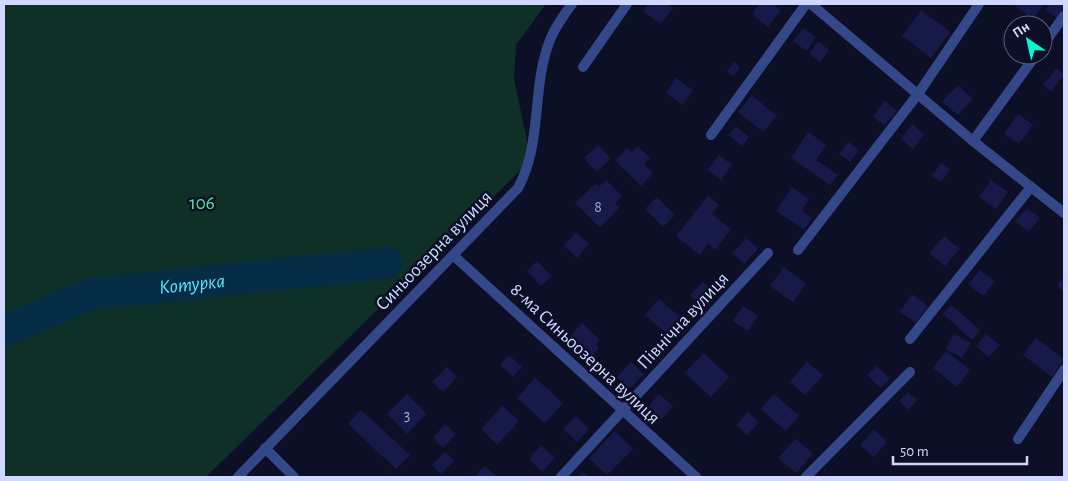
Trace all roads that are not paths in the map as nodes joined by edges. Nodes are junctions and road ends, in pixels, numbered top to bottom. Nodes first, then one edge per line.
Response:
1 (572, 4) edge
2 (627, 4) edge
3 (806, 4) edge
4 (811, 4) edge
5 (979, 4) edge
6 (1064, 16) edge
7 (1053, 31) edge
8 (1029, 65) edge
9 (583, 67) dead end
10 (918, 94) junction
11 (711, 135) dead end
12 (973, 141) junction
13 (1031, 187) junction
14 (1064, 213) edge
15 (798, 250) dead end
16 (768, 253) dead end
17 (453, 255) junction
18 (910, 340) dead end
19 (1064, 370) edge
20 (910, 372) dead end
21 (622, 410) junction
22 (1018, 439) dead end
23 (265, 448) junction
24 (238, 477) edge
25 (294, 477) edge
26 (561, 477) edge
27 (696, 477) edge
28 (806, 477) edge

1 - 17 street, Синьоозерна вулиця
2 - 9 street
3 - 11 street
4 - 10 street
5 - 10 street
6 - 7 street
8 - 12 street
10 - 12 street
10 - 15 street
12 - 13 street
13 - 14 street
13 - 18 street
16 - 21 street, Північна вулиця
17 - 21 street, 8-ма Синьоозерна вулиця
17 - 23 street, Синьоозерна вулиця
19 - 22 street
20 - 28 street
21 - 26 street, Північна вулиця
21 - 27 street, 8-ма Синьоозерна вулиця
23 - 24 street, Синьоозерна вулиця
23 - 25 street

